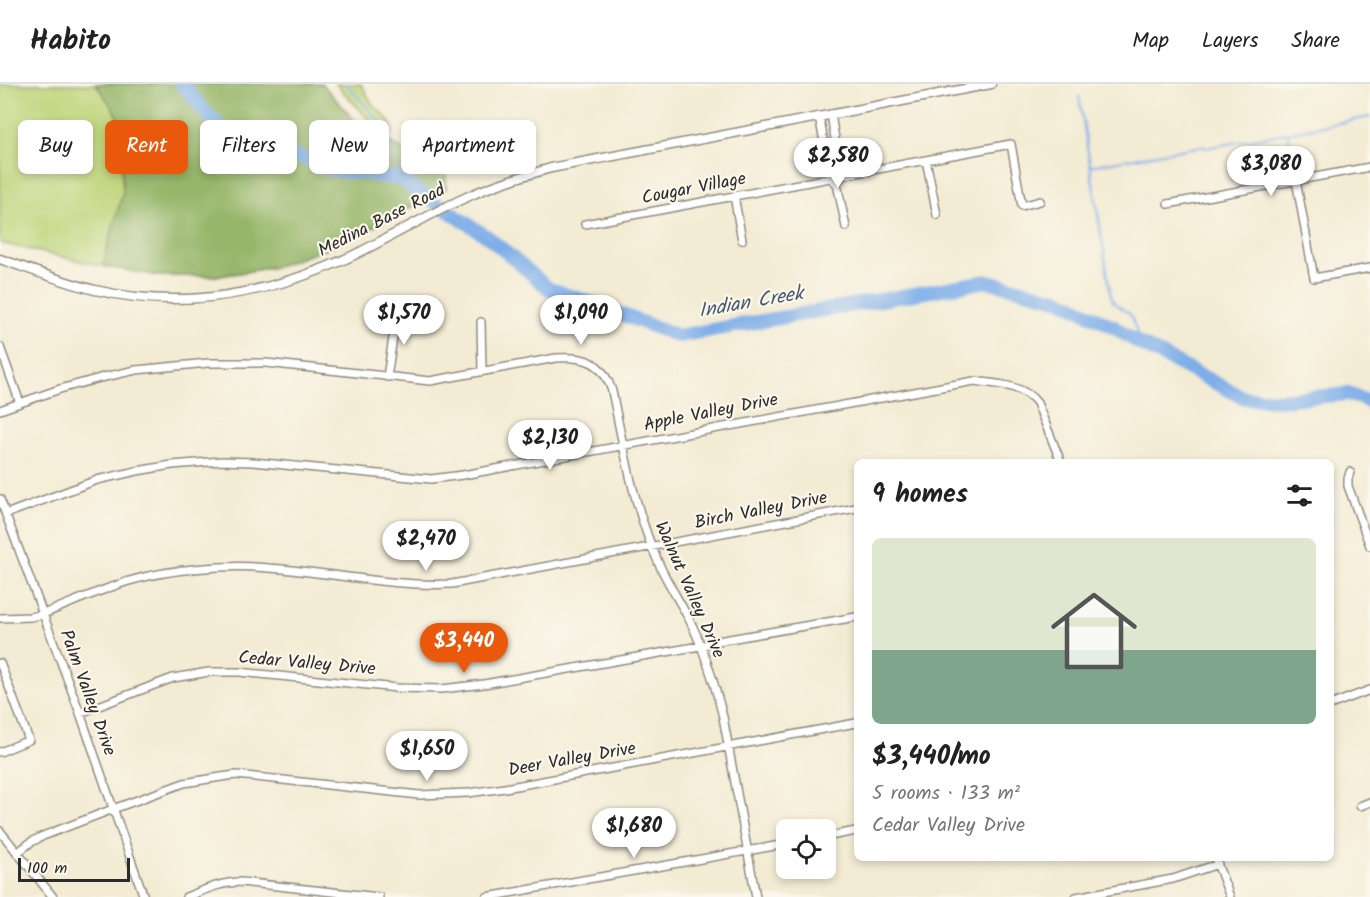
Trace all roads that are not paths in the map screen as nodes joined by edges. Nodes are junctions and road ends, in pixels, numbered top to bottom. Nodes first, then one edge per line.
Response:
1 (990, 84) edge
2 (831, 114) junction
3 (819, 116) junction
4 (926, 160) junction
5 (1370, 167) edge
6 (842, 176) junction
7 (831, 178) junction
8 (1296, 180) junction
9 (837, 183) junction
10 (734, 196) junction
11 (1040, 201) dead end
12 (1168, 204) dead end
13 (937, 215) dead end
14 (585, 224) dead end
15 (846, 227) dead end
16 (742, 240) dead end
17 (0, 260) edge
18 (1370, 268) edge
19 (397, 311) dead end
20 (481, 322) dead end
21 (0, 347) edge
22 (482, 371) junction
23 (387, 377) junction
24 (20, 403) junction
25 (0, 410) edge
26 (623, 445) junction
27 (1060, 459) edge
28 (1350, 472) dead end
29 (0, 499) edge
30 (854, 508) edge
31 (6, 514) junction
32 (1370, 546) edge
33 (652, 547) junction
34 (43, 614) junction
35 (854, 616) edge
36 (0, 618) edge
37 (700, 646) junction
38 (0, 663) edge
39 (1370, 690) edge
40 (1334, 704) edge
41 (80, 713) junction
42 (854, 723) edge
43 (729, 747) junction
44 (0, 752) edge
45 (1370, 802) edge
46 (1360, 806) dead end
47 (113, 809) junction
48 (0, 831) edge
49 (854, 831) edge
50 (836, 835) edge
51 (776, 846) edge
52 (748, 851) junction
53 (17, 853) junction
54 (1217, 861) edge
55 (53, 897) edge
56 (144, 897) edge
57 (186, 897) edge
58 (379, 897) edge
59 (487, 897) edge
60 (756, 897) edge
61 (1076, 897) edge
62 (1230, 897) edge

1 - 2 street, Medina Base Road
2 - 3 street, Medina Base Road
2 - 6 street
3 - 7 street
3 - 17 street, Medina Base Road
4 - 6 street, Cougar Village
4 - 11 street, Cougar Village
4 - 13 street
5 - 8 street
6 - 7 street, Cougar Village
6 - 9 street
7 - 9 street
7 - 10 street, Cougar Village
8 - 12 street
8 - 18 street
9 - 15 street
10 - 14 street, Cougar Village
10 - 16 street
19 - 23 street
20 - 22 street
21 - 24 street
22 - 23 street, Walnut Valley Drive
22 - 26 street, Walnut Valley Drive
23 - 24 street, Walnut Valley Drive
24 - 25 street, Walnut Valley Drive
26 - 27 street, Apple Valley Drive
26 - 31 street, Apple Valley Drive
26 - 33 street, Walnut Valley Drive
28 - 32 street
29 - 31 street, Palm Valley Drive
30 - 33 street, Birch Valley Drive
31 - 34 street, Palm Valley Drive
33 - 34 street, Birch Valley Drive
33 - 37 street, Walnut Valley Drive
34 - 36 street, Birch Valley Drive
34 - 41 street, Palm Valley Drive
35 - 37 street, Cedar Valley Drive
37 - 41 street, Cedar Valley Drive
37 - 43 street, Walnut Valley Drive
38 - 44 street
39 - 40 street
41 - 47 street, Palm Valley Drive
42 - 43 street, Deer Valley Drive
43 - 47 street, Deer Valley Drive
43 - 52 street, Walnut Valley Drive
45 - 46 street
47 - 53 street, Deer Valley Drive
47 - 56 street, Palm Valley Drive
48 - 53 street
49 - 50 street
51 - 52 street
52 - 59 street
52 - 60 street, Walnut Valley Drive
53 - 55 street
54 - 61 street
54 - 62 street
57 - 58 street

